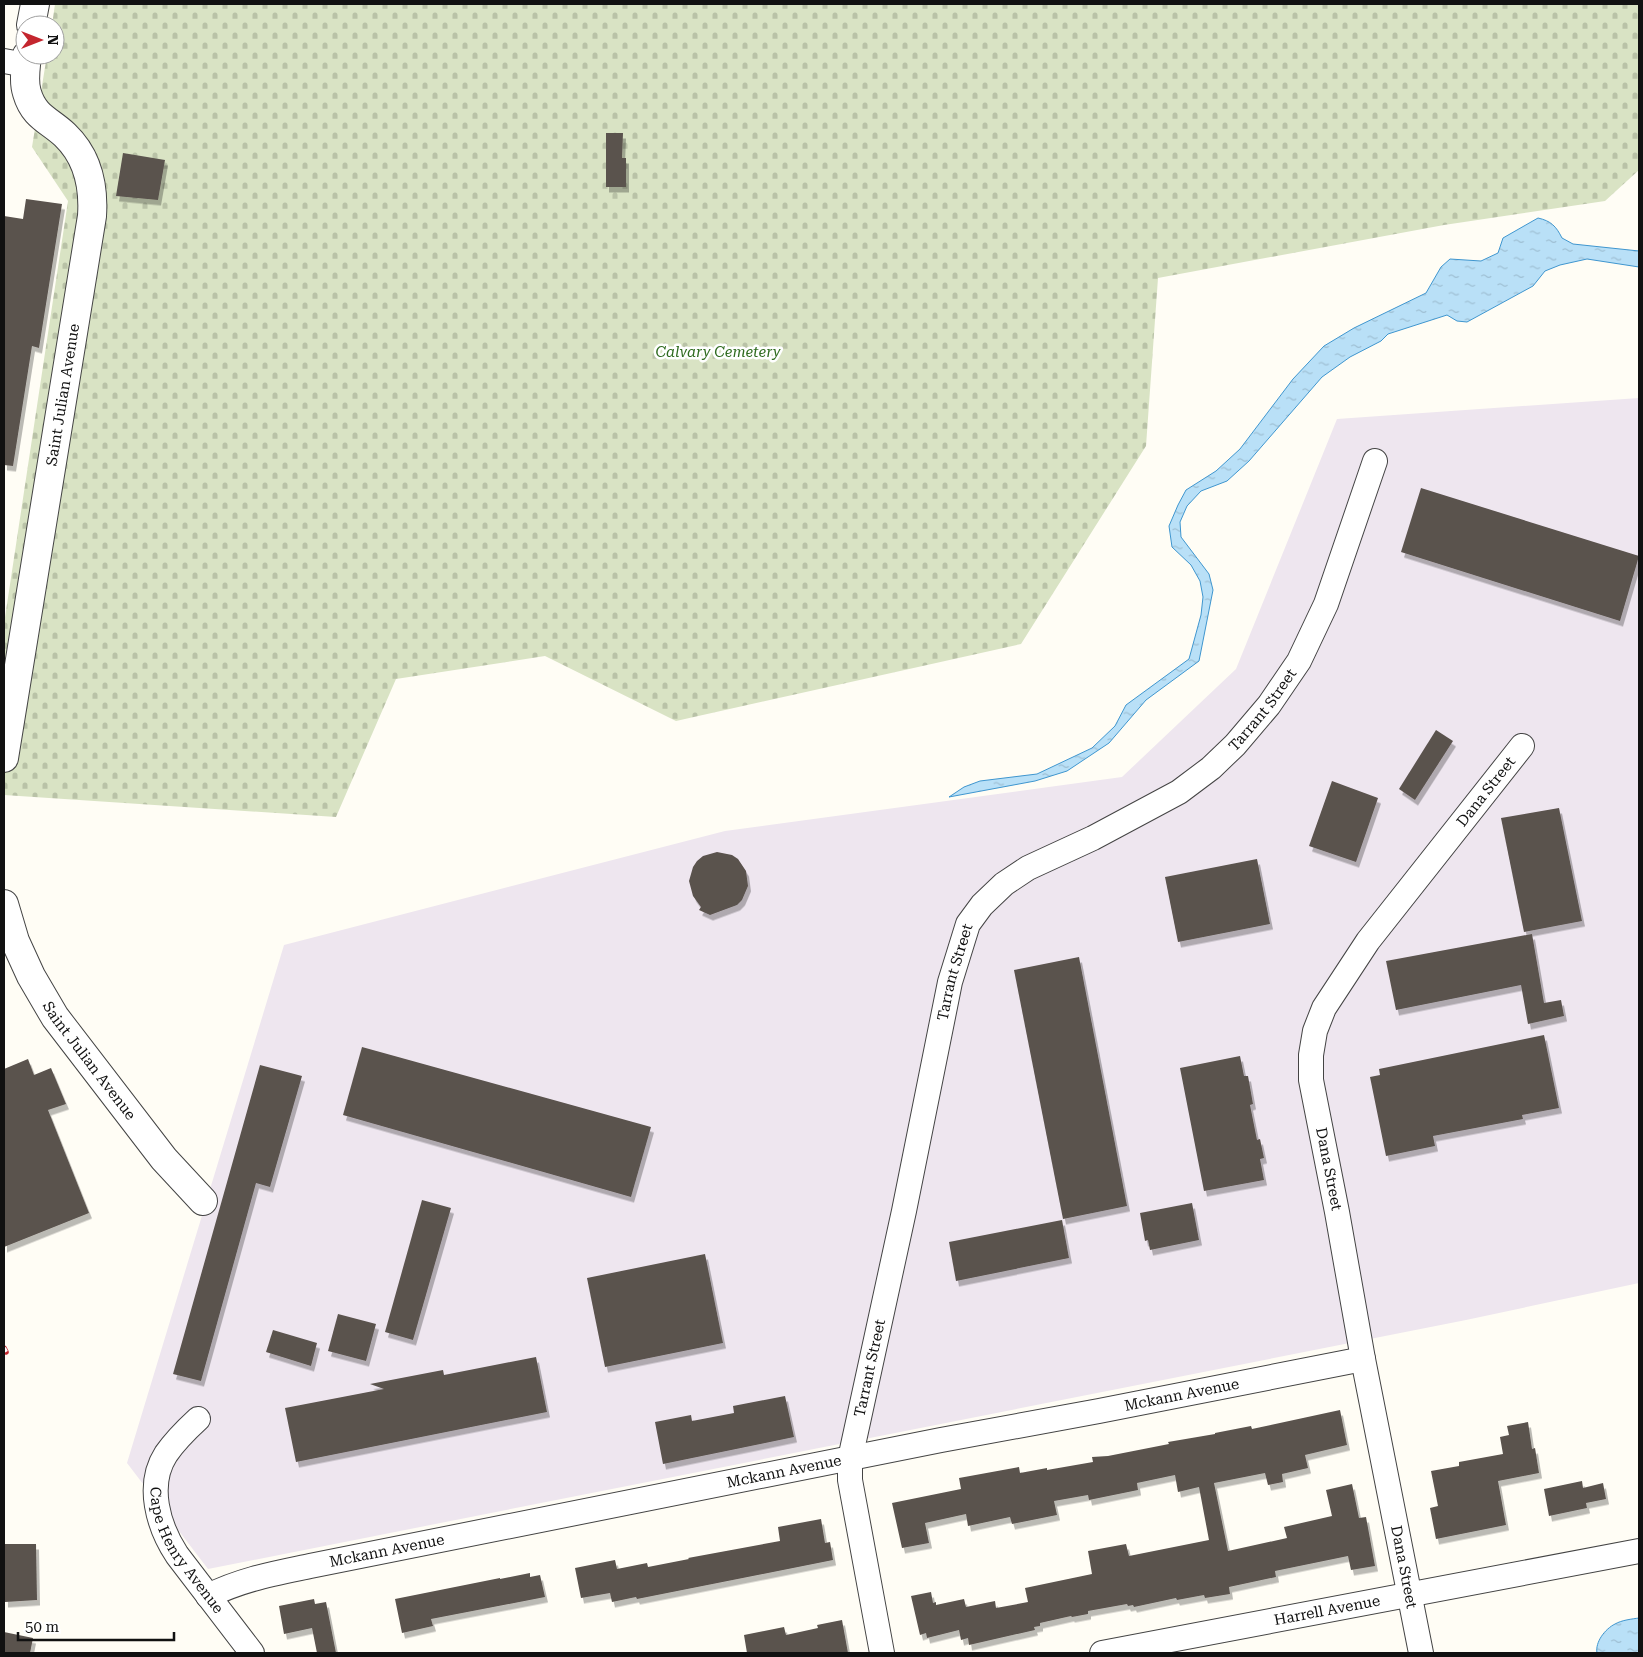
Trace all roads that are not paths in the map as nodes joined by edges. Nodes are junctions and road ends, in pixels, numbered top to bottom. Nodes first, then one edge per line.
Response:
1 (20, 65) edge
2 (1375, 461) dead end
3 (1522, 746) dead end
4 (4, 758) edge
5 (4, 904) edge
6 (203, 1201) dead end
7 (1363, 1359) junction
8 (198, 1419) dead end
9 (850, 1459) junction
10 (1639, 1550) edge
11 (1410, 1594) junction
12 (208, 1596) junction
13 (252, 1653) edge
14 (882, 1653) edge
15 (1102, 1653) edge
16 (1421, 1653) edge

1 - 4 street, Saint Julian Avenue
2 - 9 street, Tarrant Street
3 - 7 street, Dana Street
5 - 6 street, Saint Julian Avenue
7 - 9 street, Mckann Avenue
7 - 11 street, Dana Street
8 - 12 street, Cape Henry Avenue
9 - 12 street, Mckann Avenue
9 - 14 street, Tarrant Street
10 - 11 street, Harrell Avenue
11 - 15 street, Harrell Avenue
11 - 16 street, Dana Street
12 - 13 street, Cape Henry Avenue

